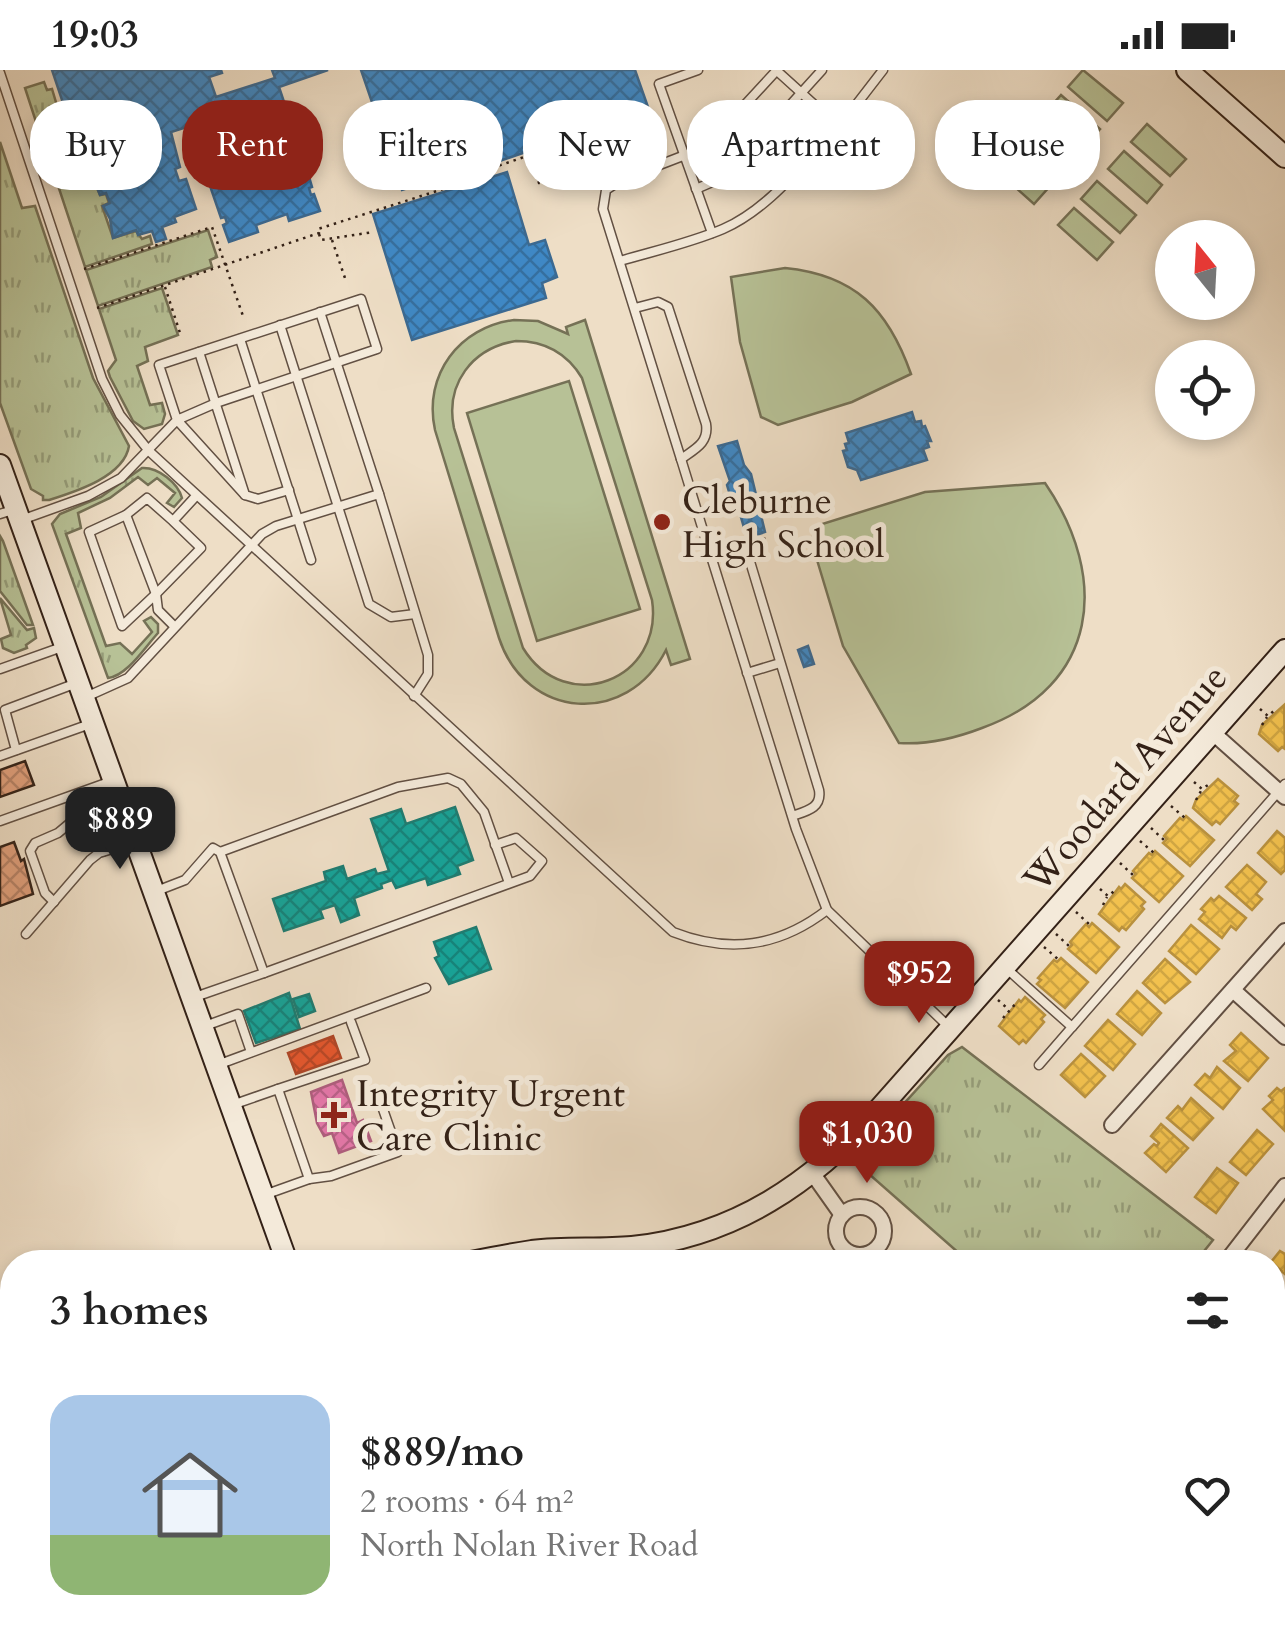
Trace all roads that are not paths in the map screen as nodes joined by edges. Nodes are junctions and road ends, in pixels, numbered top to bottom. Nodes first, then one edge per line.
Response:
1 (654, 70) edge
2 (698, 70) edge
3 (777, 70) edge
4 (822, 70) edge
5 (883, 70) edge
6 (1188, 70) edge
7 (0, 73) edge
8 (659, 84) junction
9 (800, 92) junction
10 (793, 100) edge
11 (809, 100) edge
12 (859, 100) edge
13 (1285, 157) edge
14 (684, 158) junction
15 (687, 166) edge
16 (696, 190) edge
17 (774, 190) edge
18 (712, 233) junction
19 (620, 261) junction
20 (634, 308) junction
21 (320, 312) junction
22 (280, 325) junction
23 (240, 338) junction
24 (199, 352) junction
25 (337, 363) junction
26 (297, 376) junction
27 (257, 390) junction
28 (216, 403) junction
29 (177, 420) junction
30 (149, 451) junction
31 (681, 459) junction
32 (0, 465) edge
33 (289, 490) junction
34 (379, 494) junction
35 (245, 495) junction
36 (196, 496) junction
37 (338, 507) junction
38 (12, 515) edge
39 (126, 515) junction
40 (298, 520) junction
41 (173, 521) junction
42 (250, 546) junction
43 (710, 553) junction
44 (312, 560) dead end
45 (156, 594) junction
46 (415, 614) junction
47 (174, 626) junction
48 (65, 646) junction
49 (1285, 650) edge
50 (780, 663) junction
51 (1, 666) edge
52 (747, 674) junction
53 (81, 690) junction
54 (414, 696) junction
55 (93, 722) junction
56 (1212, 732) junction
57 (16, 750) junction
58 (0, 756) edge
59 (114, 780) junction
60 (1283, 791) edge
61 (121, 802) junction
62 (86, 814) junction
63 (792, 816) junction
64 (0, 820) edge
65 (136, 842) junction
66 (495, 846) junction
67 (104, 851) junction
68 (220, 852) junction
69 (509, 884) junction
70 (154, 892) junction
71 (54, 902) junction
72 (828, 910) junction
73 (1285, 931) edge
74 (26, 934) dead end
75 (1005, 967) junction
76 (264, 973) junction
77 (426, 988) dead end
78 (1233, 990) junction
79 (192, 998) junction
80 (352, 1022) dead end
81 (1072, 1027) junction
82 (202, 1028) junction
83 (950, 1028) junction
84 (1285, 1037) edge
85 (251, 1052) junction
86 (216, 1065) junction
87 (1039, 1065) dead end
88 (278, 1089) junction
89 (378, 1094) dead end
90 (230, 1106) junction
91 (1112, 1125) dead end
92 (814, 1174) junction
93 (310, 1179) junction
94 (1285, 1186) edge
95 (263, 1196) junction
96 (842, 1215) junction
97 (283, 1250) edge
98 (617, 1250) edge
99 (843, 1250) edge
100 (875, 1250) edge
101 (1235, 1250) edge

1 - 8 lane
2 - 8 lane
3 - 9 lane
3 - 14 lane
4 - 9 lane
5 - 12 lane
6 - 13 street
7 - 30 lane
8 - 14 lane
9 - 10 lane
9 - 11 lane
14 - 15 lane
14 - 19 lane
16 - 18 lane
17 - 18 lane
18 - 19 lane
19 - 20 lane
20 - 31 lane
20 - 31 lane
21 - 22 lane
21 - 25 lane
21 - 25 lane
22 - 23 lane
22 - 26 lane
23 - 24 lane
23 - 27 lane
24 - 28 lane
24 - 29 lane
25 - 26 lane
25 - 34 lane
26 - 27 lane
26 - 37 lane
27 - 28 lane
27 - 33 lane
28 - 29 lane
28 - 35 lane
29 - 30 lane
29 - 35 lane
30 - 36 lane
30 - 38 lane
31 - 43 lane
32 - 38 street
33 - 35 lane
33 - 40 lane
34 - 37 lane
34 - 46 lane
36 - 41 lane
36 - 42 lane
37 - 40 lane
37 - 46 lane
38 - 48 street
39 - 41 lane
39 - 45 lane
39 - 45 lane
40 - 42 lane
40 - 44 lane
41 - 45 lane
42 - 47 lane
42 - 54 lane
43 - 50 lane
43 - 52 lane
45 - 47 lane
46 - 54 lane
47 - 53 lane
48 - 51 lane
48 - 53 street
49 - 56 street, Woodard Avenue
50 - 52 lane
50 - 63 lane
52 - 63 lane
53 - 55 street
53 - 57 lane
54 - 72 lane
55 - 57 lane
55 - 59 street
56 - 60 street
56 - 75 street, Woodard Avenue
57 - 58 lane
59 - 61 street
59 - 64 lane
60 - 81 lane
61 - 62 lane
61 - 65 street
62 - 67 lane
62 - 71 lane
63 - 72 lane
65 - 67 lane
65 - 70 street
66 - 68 lane
66 - 69 lane
66 - 69 lane
67 - 71 lane
68 - 70 lane
68 - 76 lane
69 - 76 lane
70 - 79 street
71 - 74 lane
72 - 83 lane
73 - 78 street
75 - 81 lane
75 - 83 street, Woodard Avenue
76 - 79 lane
77 - 85 lane
78 - 84 street
78 - 91 street
79 - 82 street
80 - 88 lane
81 - 87 lane
82 - 85 lane
82 - 86 street
83 - 92 street, Woodard Avenue
85 - 86 lane
86 - 90 street
88 - 90 lane
88 - 93 lane
89 - 93 lane
90 - 95 street
92 - 96 street
92 - 98 street, Woodard Avenue
93 - 95 lane
94 - 101 street
95 - 97 street
96 - 99 street
96 - 100 street

